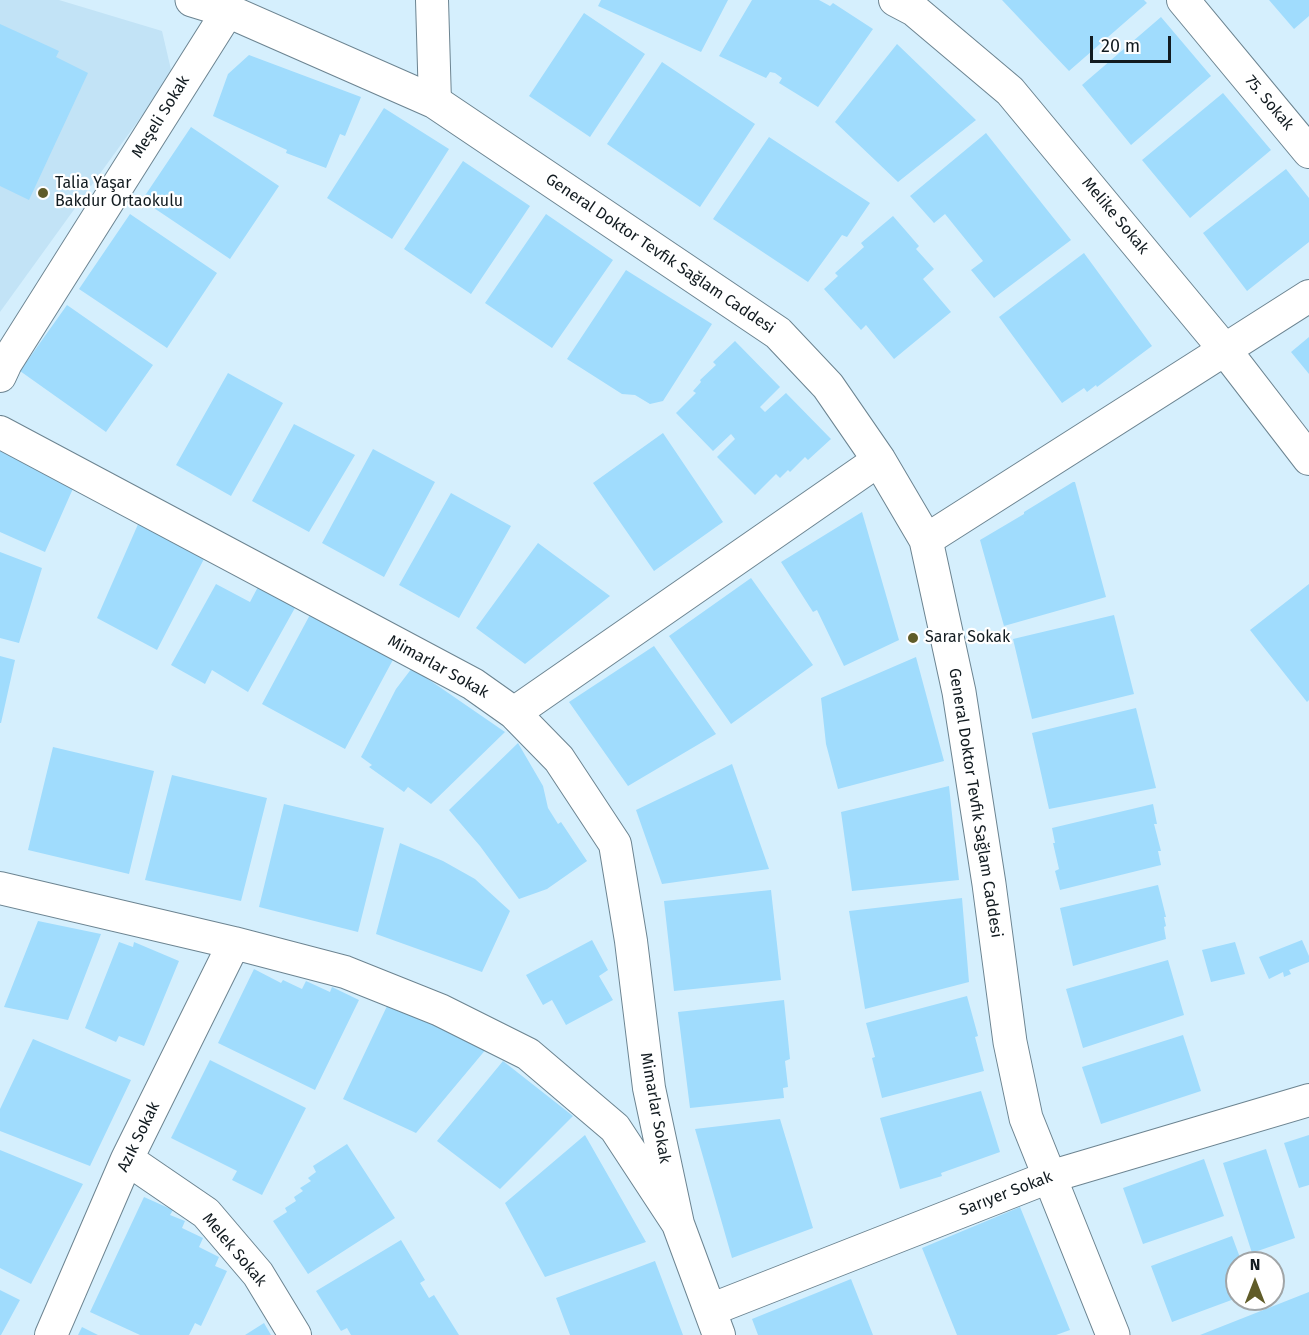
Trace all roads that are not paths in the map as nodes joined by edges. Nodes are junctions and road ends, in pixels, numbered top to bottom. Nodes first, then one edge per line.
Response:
1 (192, 0) edge
2 (432, 0) edge
3 (895, 0) edge
4 (1183, 0) edge
5 (228, 11) junction
6 (435, 102) junction
7 (1309, 152) edge
8 (1309, 296) edge
9 (1225, 350) junction
10 (0, 376) edge
11 (0, 432) edge
12 (1309, 459) edge
13 (879, 460) junction
14 (926, 540) junction
15 (514, 713) junction
16 (0, 888) edge
17 (234, 943) junction
18 (1309, 1100) edge
19 (128, 1159) junction
20 (1049, 1177) junction
21 (678, 1224) junction
22 (715, 1322) edge
23 (51, 1335) edge
24 (295, 1335) edge
25 (1113, 1335) edge

1 - 5 main road, General Doktor Tevfik Sağlam Caddesi
2 - 6 street
3 - 9 street, Melike Sokak
4 - 7 street, 75. Sokak
5 - 6 main road, General Doktor Tevfik Sağlam Caddesi
5 - 10 street, Meşeli Sokak
6 - 13 main road, General Doktor Tevfik Sağlam Caddesi
8 - 9 street
9 - 12 street, Melike Sokak
9 - 14 street
11 - 15 street, Mimarlar Sokak
13 - 14 main road, General Doktor Tevfik Sağlam Caddesi
13 - 15 street
14 - 20 main road, General Doktor Tevfik Sağlam Caddesi
15 - 21 street, Mimarlar Sokak
16 - 17 street, Mimarlar Sokak
17 - 19 street, Azık Sokak
17 - 21 street, Mimarlar Sokak
18 - 20 street, Sarıyer Sokak
19 - 23 street, Azık Sokak
19 - 24 street, Melek Sokak
20 - 22 street, Sarıyer Sokak
20 - 25 main road, General Doktor Tevfik Sağlam Caddesi
21 - 22 street, Mimarlar Sokak

